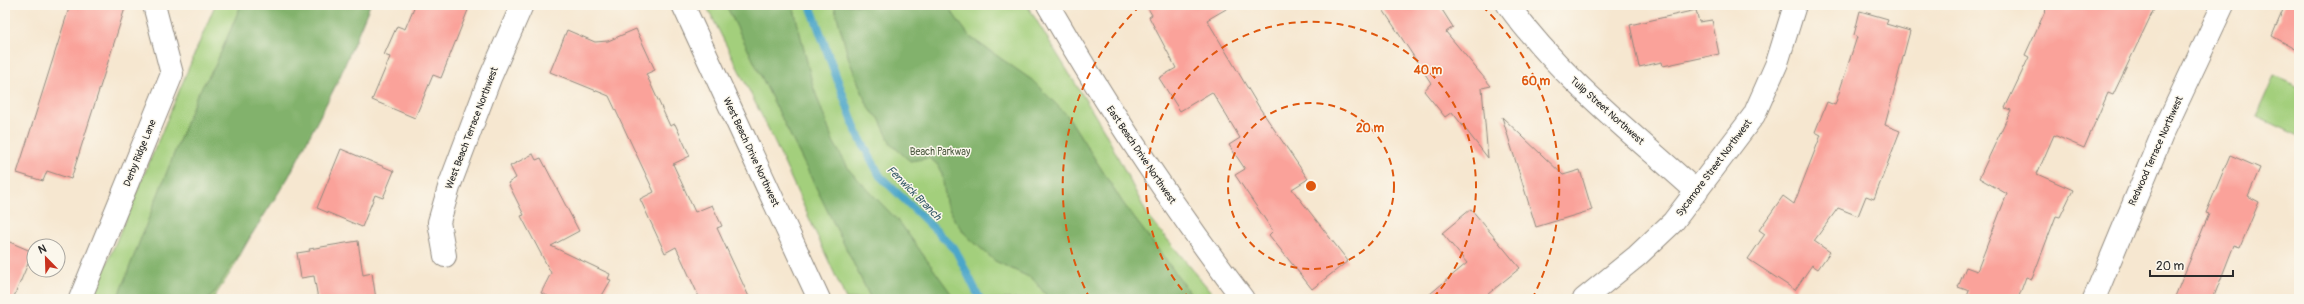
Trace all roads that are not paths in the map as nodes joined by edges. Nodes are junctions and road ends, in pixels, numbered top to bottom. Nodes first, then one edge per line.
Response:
1 (154, 5) edge
2 (522, 5) edge
3 (683, 5) edge
4 (1048, 5) edge
5 (1508, 5) edge
6 (1795, 5) edge
7 (2223, 5) edge
8 (1697, 192) junction
9 (444, 256) dead end
10 (80, 299) edge
11 (819, 299) edge
12 (1243, 299) edge
13 (1584, 299) edge
14 (2094, 299) edge

1 - 10 street, Derby Ridge Lane
2 - 9 street, West Beach Terrace Northwest
3 - 11 street, West Beach Drive Northwest
4 - 12 street, East Beach Drive Northwest
5 - 8 street, Tulip Street Northwest
6 - 8 street, Sycamore Street Northwest
7 - 14 street, Redwood Terrace Northwest
8 - 13 street, Sycamore Street Northwest

